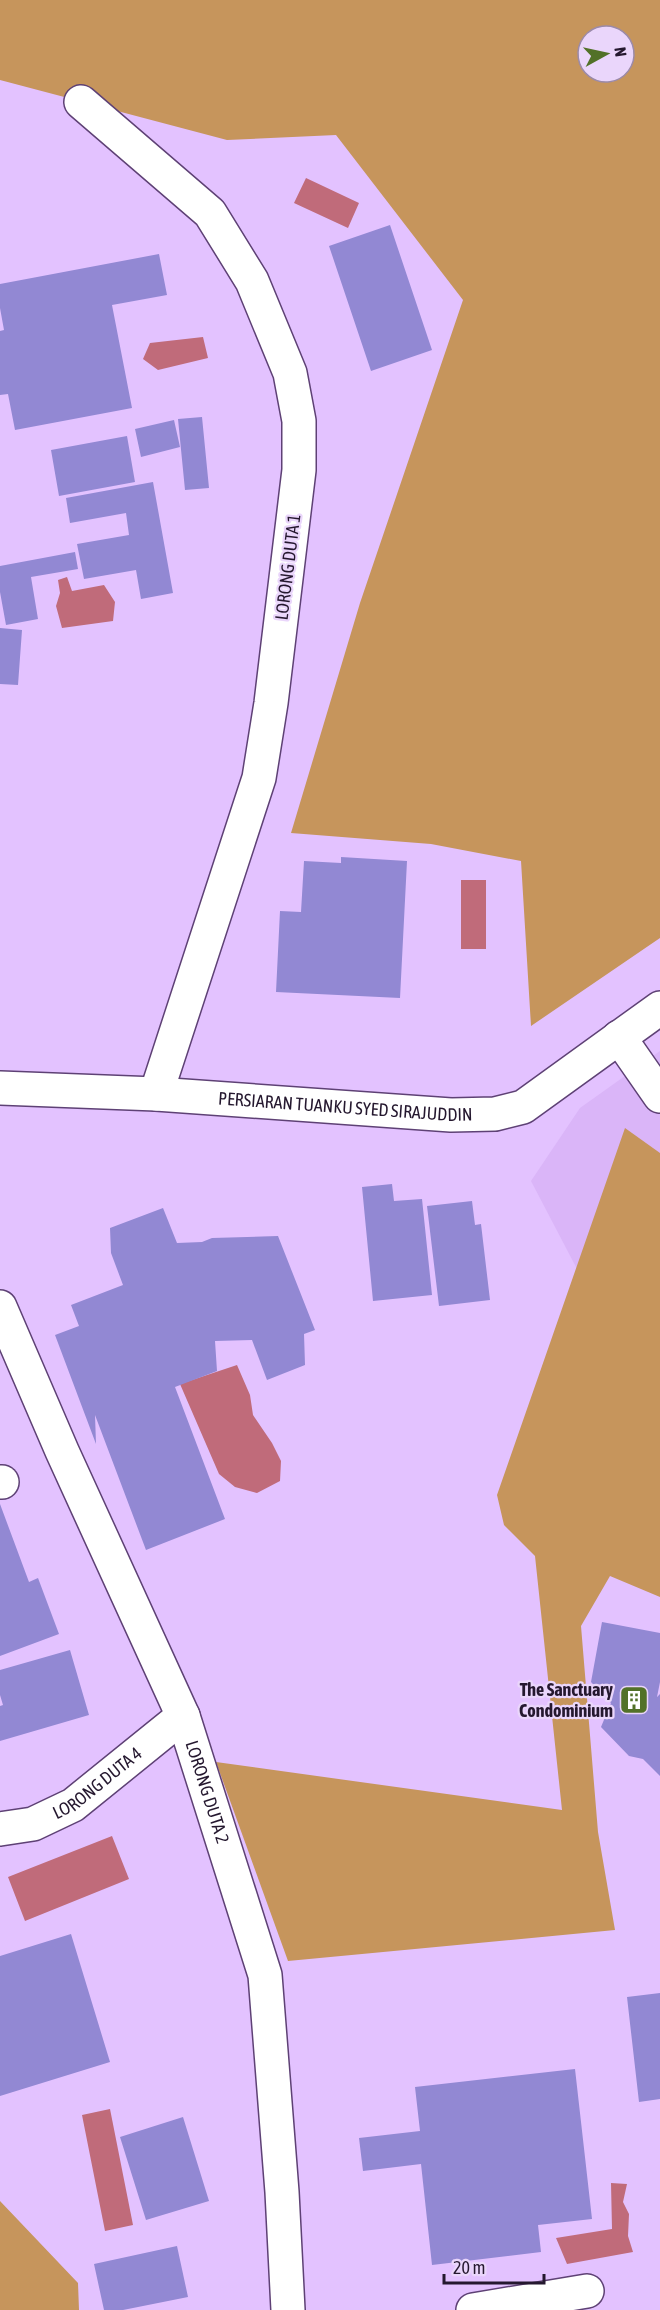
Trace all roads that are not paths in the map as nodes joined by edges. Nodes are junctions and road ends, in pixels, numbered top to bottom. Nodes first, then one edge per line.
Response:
1 (81, 102) dead end
2 (660, 1008) edge
3 (619, 1037) junction
4 (0, 1088) edge
5 (156, 1094) junction
6 (660, 1096) edge
7 (0, 1307) edge
8 (183, 1716) junction
9 (0, 1829) edge
10 (587, 2291) dead end
11 (288, 2310) edge
12 (473, 2310) edge

1 - 5 street, LORONG DUTA 1
2 - 3 street, PERSIARAN TUANKU SYED SIRAJUDDIN
3 - 5 street, PERSIARAN TUANKU SYED SIRAJUDDIN
3 - 6 street
4 - 5 street, PERSIARAN TUANKU SYED SIRAJUDDIN
7 - 8 street, LORONG DUTA 2
8 - 9 street, LORONG DUTA 4
8 - 11 street, LORONG DUTA 2
10 - 12 street

